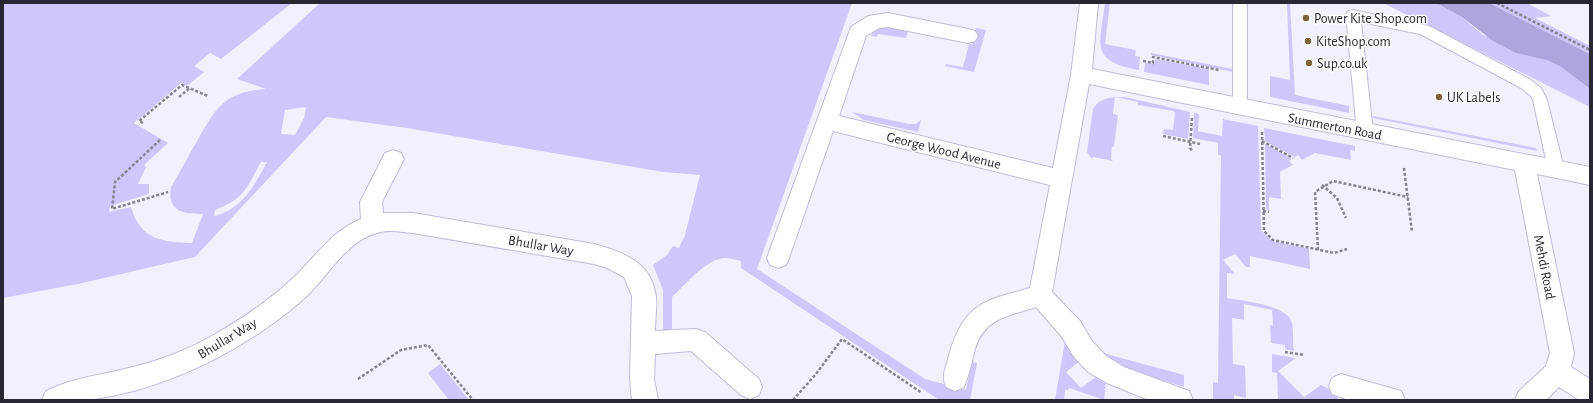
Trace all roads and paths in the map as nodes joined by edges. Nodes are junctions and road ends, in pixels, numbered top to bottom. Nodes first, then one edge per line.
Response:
1 (1089, 3) edge
2 (1240, 3) edge
3 (1497, 3) edge
4 (968, 36) dead end
5 (1590, 50) edge
6 (1143, 61) dead end
7 (1240, 74) junction
8 (1081, 75) junction
9 (190, 88) junction
10 (208, 96) dead end
11 (180, 97) dead end
12 (1240, 108) junction
13 (1192, 112) dead end
14 (826, 121) junction
15 (142, 123) dead end
16 (1365, 132) junction
17 (1163, 136) dead end
18 (1262, 136) dead end
19 (160, 140) dead end
20 (1190, 142) junction
21 (1262, 142) junction
22 (1200, 144) dead end
23 (1193, 152) dead end
24 (1293, 158) dead end
25 (393, 159) dead end
26 (1524, 162) junction
27 (1404, 168) dead end
28 (1556, 169) junction
29 (1590, 176) edge
30 (1062, 180) junction
31 (1323, 186) junction
32 (168, 192) dead end
33 (1408, 197) junction
34 (1263, 211) junction
35 (1269, 212) dead end
36 (1346, 218) dead end
37 (372, 225) junction
38 (1412, 232) dead end
39 (1348, 249) dead end
40 (1318, 250) junction
41 (778, 258) dead end
42 (1040, 295) junction
43 (643, 343) junction
44 (1286, 352) dead end
45 (1304, 355) dead end
46 (1557, 372) junction
47 (358, 379) dead end
48 (955, 379) dead end
49 (1341, 386) dead end
50 (750, 387) dead end
51 (922, 393) dead end
52 (1590, 393) edge
53 (55, 400) edge
54 (473, 400) edge
55 (645, 400) edge
56 (793, 400) edge
57 (1180, 400) edge
58 (1392, 400) edge
59 (1528, 400) edge

1 - 8 street
2 - 7 lane
3 - 5 path
4 - 14 street
6 - 7 path
7 - 12 lane
8 - 12 street, Summerton Road
8 - 30 street
9 - 10 path
9 - 11 path
9 - 15 path
12 - 16 street, Summerton Road
13 - 20 path
14 - 30 street, George Wood Avenue
14 - 41 street
16 - 26 street, Summerton Road
16 - 28 lane
17 - 20 path
18 - 21 path
19 - 32 path
20 - 22 path
20 - 23 path
21 - 24 path
21 - 34 path
25 - 37 street
26 - 28 street, Summerton Road
26 - 46 street, Mehdi Road
27 - 33 path
28 - 29 street, Summerton Road
30 - 42 street
31 - 33 path
31 - 36 path
31 - 40 path
33 - 38 path
34 - 35 path
34 - 40 path
37 - 43 street, Bhullar Way
37 - 53 street, Bhullar Way
39 - 40 path
42 - 48 street
42 - 57 street
43 - 50 street
43 - 55 street, Bhullar Way
44 - 45 path
46 - 52 street
46 - 59 street
47 - 54 path
49 - 58 street
51 - 56 path

